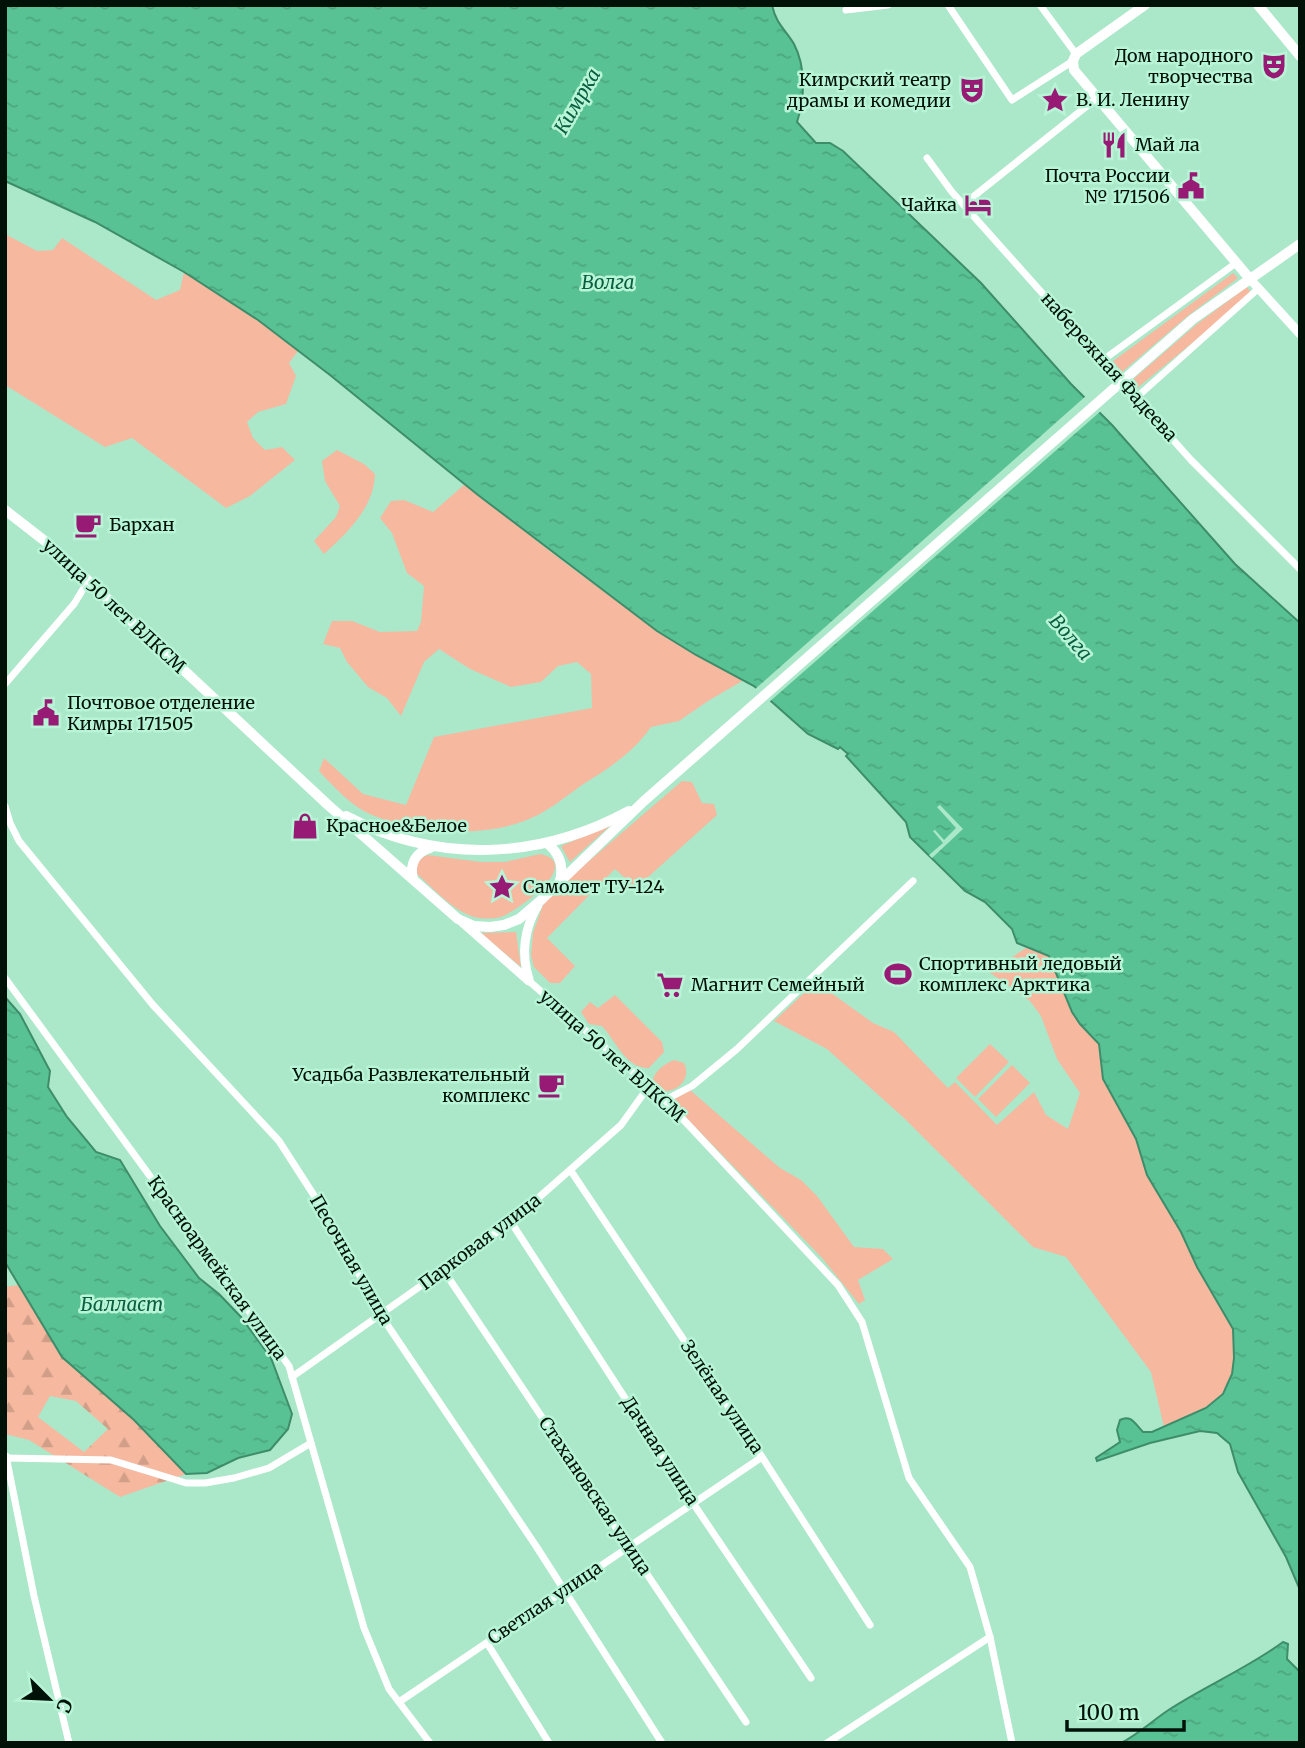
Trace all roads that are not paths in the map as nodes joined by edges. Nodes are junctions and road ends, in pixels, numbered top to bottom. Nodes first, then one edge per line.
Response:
1 (888, 5) edge
2 (948, 5) edge
3 (1040, 5) edge
4 (1145, 5) edge
5 (1258, 5) edge
6 (846, 10) dead end
7 (1300, 56) edge
8 (1074, 58) junction
9 (1097, 98) junction
10 (927, 158) dead end
11 (964, 204) junction
12 (1300, 244) edge
13 (1236, 263) junction
14 (1250, 279) junction
15 (1259, 288) junction
16 (1300, 334) edge
17 (1103, 360) junction
18 (1137, 397) junction
19 (5, 510) edge
20 (1300, 569) edge
21 (88, 581) junction
22 (5, 684) edge
23 (644, 801) junction
24 (328, 805) junction
25 (5, 806) edge
26 (547, 844) junction
27 (433, 847) junction
28 (413, 879) junction
29 (913, 881) dead end
30 (559, 882) junction
31 (540, 901) junction
32 (458, 919) junction
33 (5, 978) edge
34 (529, 981) junction
35 (649, 1086) junction
36 (665, 1100) junction
37 (571, 1171) junction
38 (511, 1222) junction
39 (443, 1271) junction
40 (380, 1314) junction
41 (292, 1377) junction
42 (311, 1443) junction
43 (6, 1456) edge
44 (762, 1457) junction
45 (693, 1503) junction
46 (629, 1547) junction
47 (564, 1590) junction
48 (870, 1625) dead end
49 (990, 1637) junction
50 (487, 1643) junction
51 (811, 1678) dead end
52 (398, 1702) junction
53 (746, 1722) dead end
54 (69, 1743) edge
55 (430, 1743) edge
56 (549, 1743) edge
57 (662, 1743) edge
58 (828, 1743) edge
59 (1012, 1743) edge

1 - 6 street
2 - 8 street
3 - 8 street
4 - 8 main road
5 - 7 main road
8 - 9 main road
9 - 11 street
9 - 13 main road
10 - 11 street, набережная Фадеева
11 - 17 street, набережная Фадеева
12 - 14 main road
13 - 14 main road
13 - 17 street
14 - 15 street
14 - 23 main road
15 - 16 street
15 - 18 street
17 - 18 street, набережная Фадеева
18 - 20 street, набережная Фадеева
19 - 21 main road, улица 50 лет ВЛКСМ
21 - 22 street
21 - 24 main road, улица 50 лет ВЛКСМ
23 - 26 main road
23 - 30 main road
24 - 27 main road
24 - 28 main road, улица 50 лет ВЛКСМ
25 - 40 street, Песочная улица
26 - 27 main road
26 - 30 main road
27 - 28 main road
28 - 32 main road, улица 50 лет ВЛКСМ
29 - 36 street
30 - 31 main road
31 - 32 main road
31 - 34 street
32 - 34 street, улица 50 лет ВЛКСМ
33 - 41 street, Красноармейская улица
34 - 35 street, улица 50 лет ВЛКСМ
35 - 36 street, улица 50 лет ВЛКСМ
35 - 37 street, Парковая улица
36 - 49 street, улица 50 лет ВЛКСМ
37 - 38 street, Парковая улица
37 - 44 street, Зелёная улица
38 - 39 street, Парковая улица
38 - 45 street, Дачная улица
39 - 40 street, Парковая улица
39 - 46 street, Стахановская улица
40 - 41 street, Парковая улица
40 - 47 street, Песочная улица
41 - 42 street, Красноармейская улица
42 - 43 street
42 - 52 street, Красноармейская улица
43 - 54 street
44 - 45 street, Светлая улица
44 - 48 street, Зелёная улица
45 - 46 street, Светлая улица
45 - 51 street, Дачная улица
46 - 47 street, Светлая улица
46 - 53 street, Стахановская улица
47 - 50 street, Светлая улица
47 - 57 street, Песочная улица
49 - 58 street
49 - 59 street, улица 50 лет ВЛКСМ
50 - 52 street, Светлая улица
50 - 56 street
52 - 55 street, Красноармейская улица

